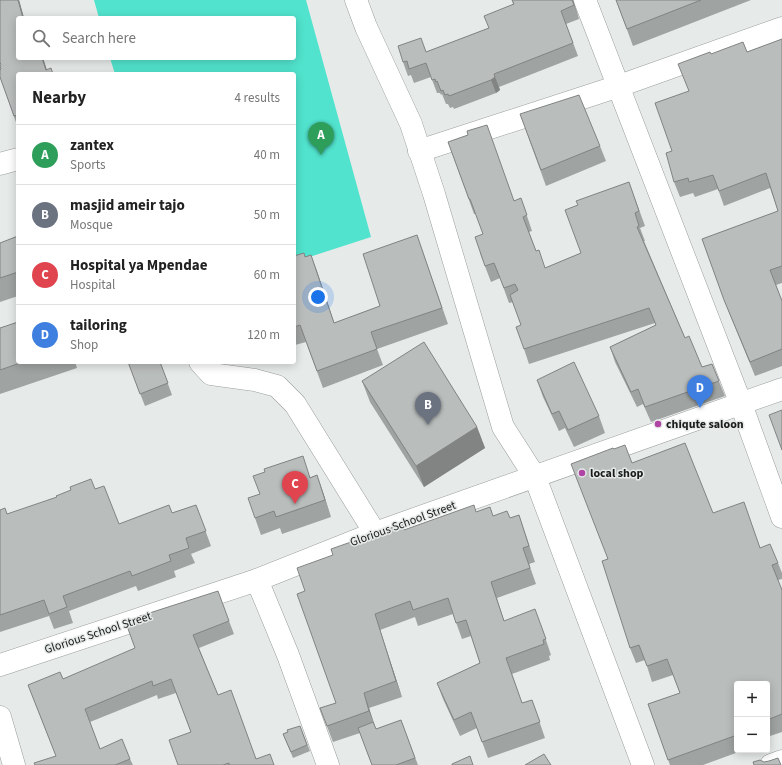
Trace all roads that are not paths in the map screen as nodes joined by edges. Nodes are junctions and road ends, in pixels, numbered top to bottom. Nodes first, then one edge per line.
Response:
1 (356, 0) edge
2 (585, 0) edge
3 (782, 28) edge
4 (619, 86) junction
5 (419, 151) junction
6 (16, 160) edge
7 (0, 164) edge
8 (202, 364) edge
9 (782, 389) edge
10 (741, 404) junction
11 (534, 477) junction
12 (782, 517) edge
13 (375, 533) junction
14 (258, 580) junction
15 (0, 665) edge
16 (0, 717) edge
17 (782, 761) edge
18 (14, 765) edge
19 (328, 765) edge
20 (643, 765) edge
21 (771, 765) edge

1 - 5 street
2 - 4 street
3 - 4 street
4 - 5 street
4 - 10 street
5 - 11 street
6 - 7 street
8 - 13 street
9 - 10 street, Glorious School Street
10 - 11 street, Glorious School Street
10 - 12 street
11 - 13 street, Glorious School Street
11 - 20 street
13 - 14 street, Glorious School Street
14 - 15 street, Glorious School Street
14 - 19 street
16 - 18 street
17 - 21 street

